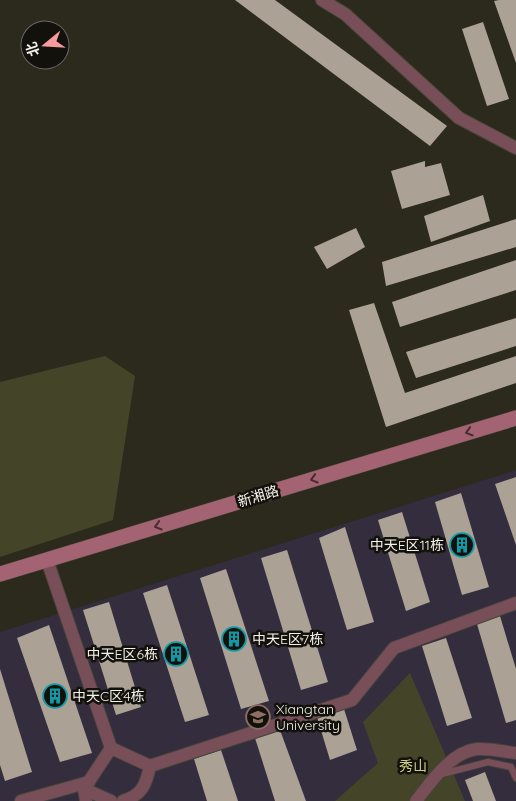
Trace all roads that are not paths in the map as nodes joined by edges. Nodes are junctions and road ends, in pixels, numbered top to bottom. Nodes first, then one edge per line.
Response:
1 (322, 0) edge
2 (516, 148) edge
3 (516, 418) edge
4 (48, 560) junction
5 (0, 574) edge
6 (516, 603) edge
7 (111, 748) junction
8 (516, 753) edge
9 (150, 766) junction
10 (436, 775) junction
11 (516, 778) edge
12 (86, 790) edge
13 (21, 801) edge
14 (111, 801) edge
15 (124, 801) edge
16 (416, 801) edge

1 - 2 street
3 -> 4 main road, 新湘路
4 - 5 main road, 新湘路
4 - 7 street
6 - 9 street
7 - 9 street
7 - 12 street
8 - 10 street
9 - 15 street
10 - 11 lane
10 - 16 street
12 - 13 street
12 - 14 street

